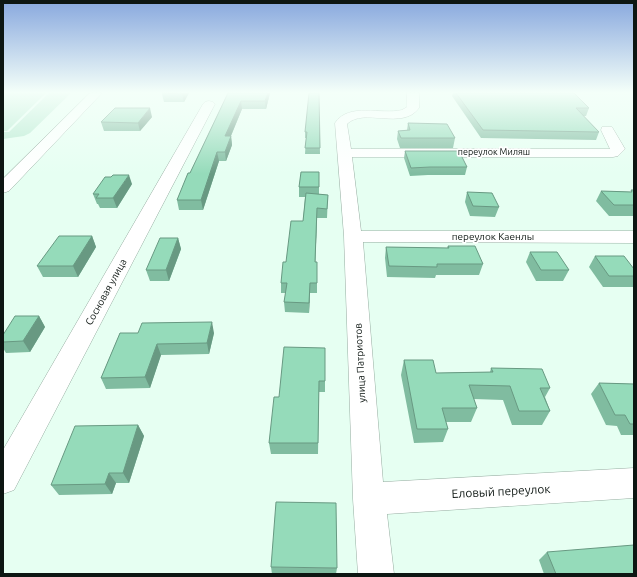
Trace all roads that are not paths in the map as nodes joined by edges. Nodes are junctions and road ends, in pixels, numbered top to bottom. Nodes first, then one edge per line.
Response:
1 (71, 120) edge
2 (200, 120) edge
3 (343, 120) edge
4 (607, 130) dead end
5 (346, 152) junction
6 (3, 188) edge
7 (353, 236) junction
8 (634, 237) edge
9 (3, 479) edge
10 (634, 483) edge
11 (369, 499) junction
12 (376, 574) edge

1 - 6 street
2 - 9 street, Сосновая улица
3 - 5 street, улица Патриотов
4 - 5 street, переулок Миляш
5 - 7 street, улица Патриотов
7 - 8 street, переулок Каенлы
7 - 11 street, улица Патриотов
10 - 11 street, Еловый переулок
11 - 12 street, улица Патриотов

